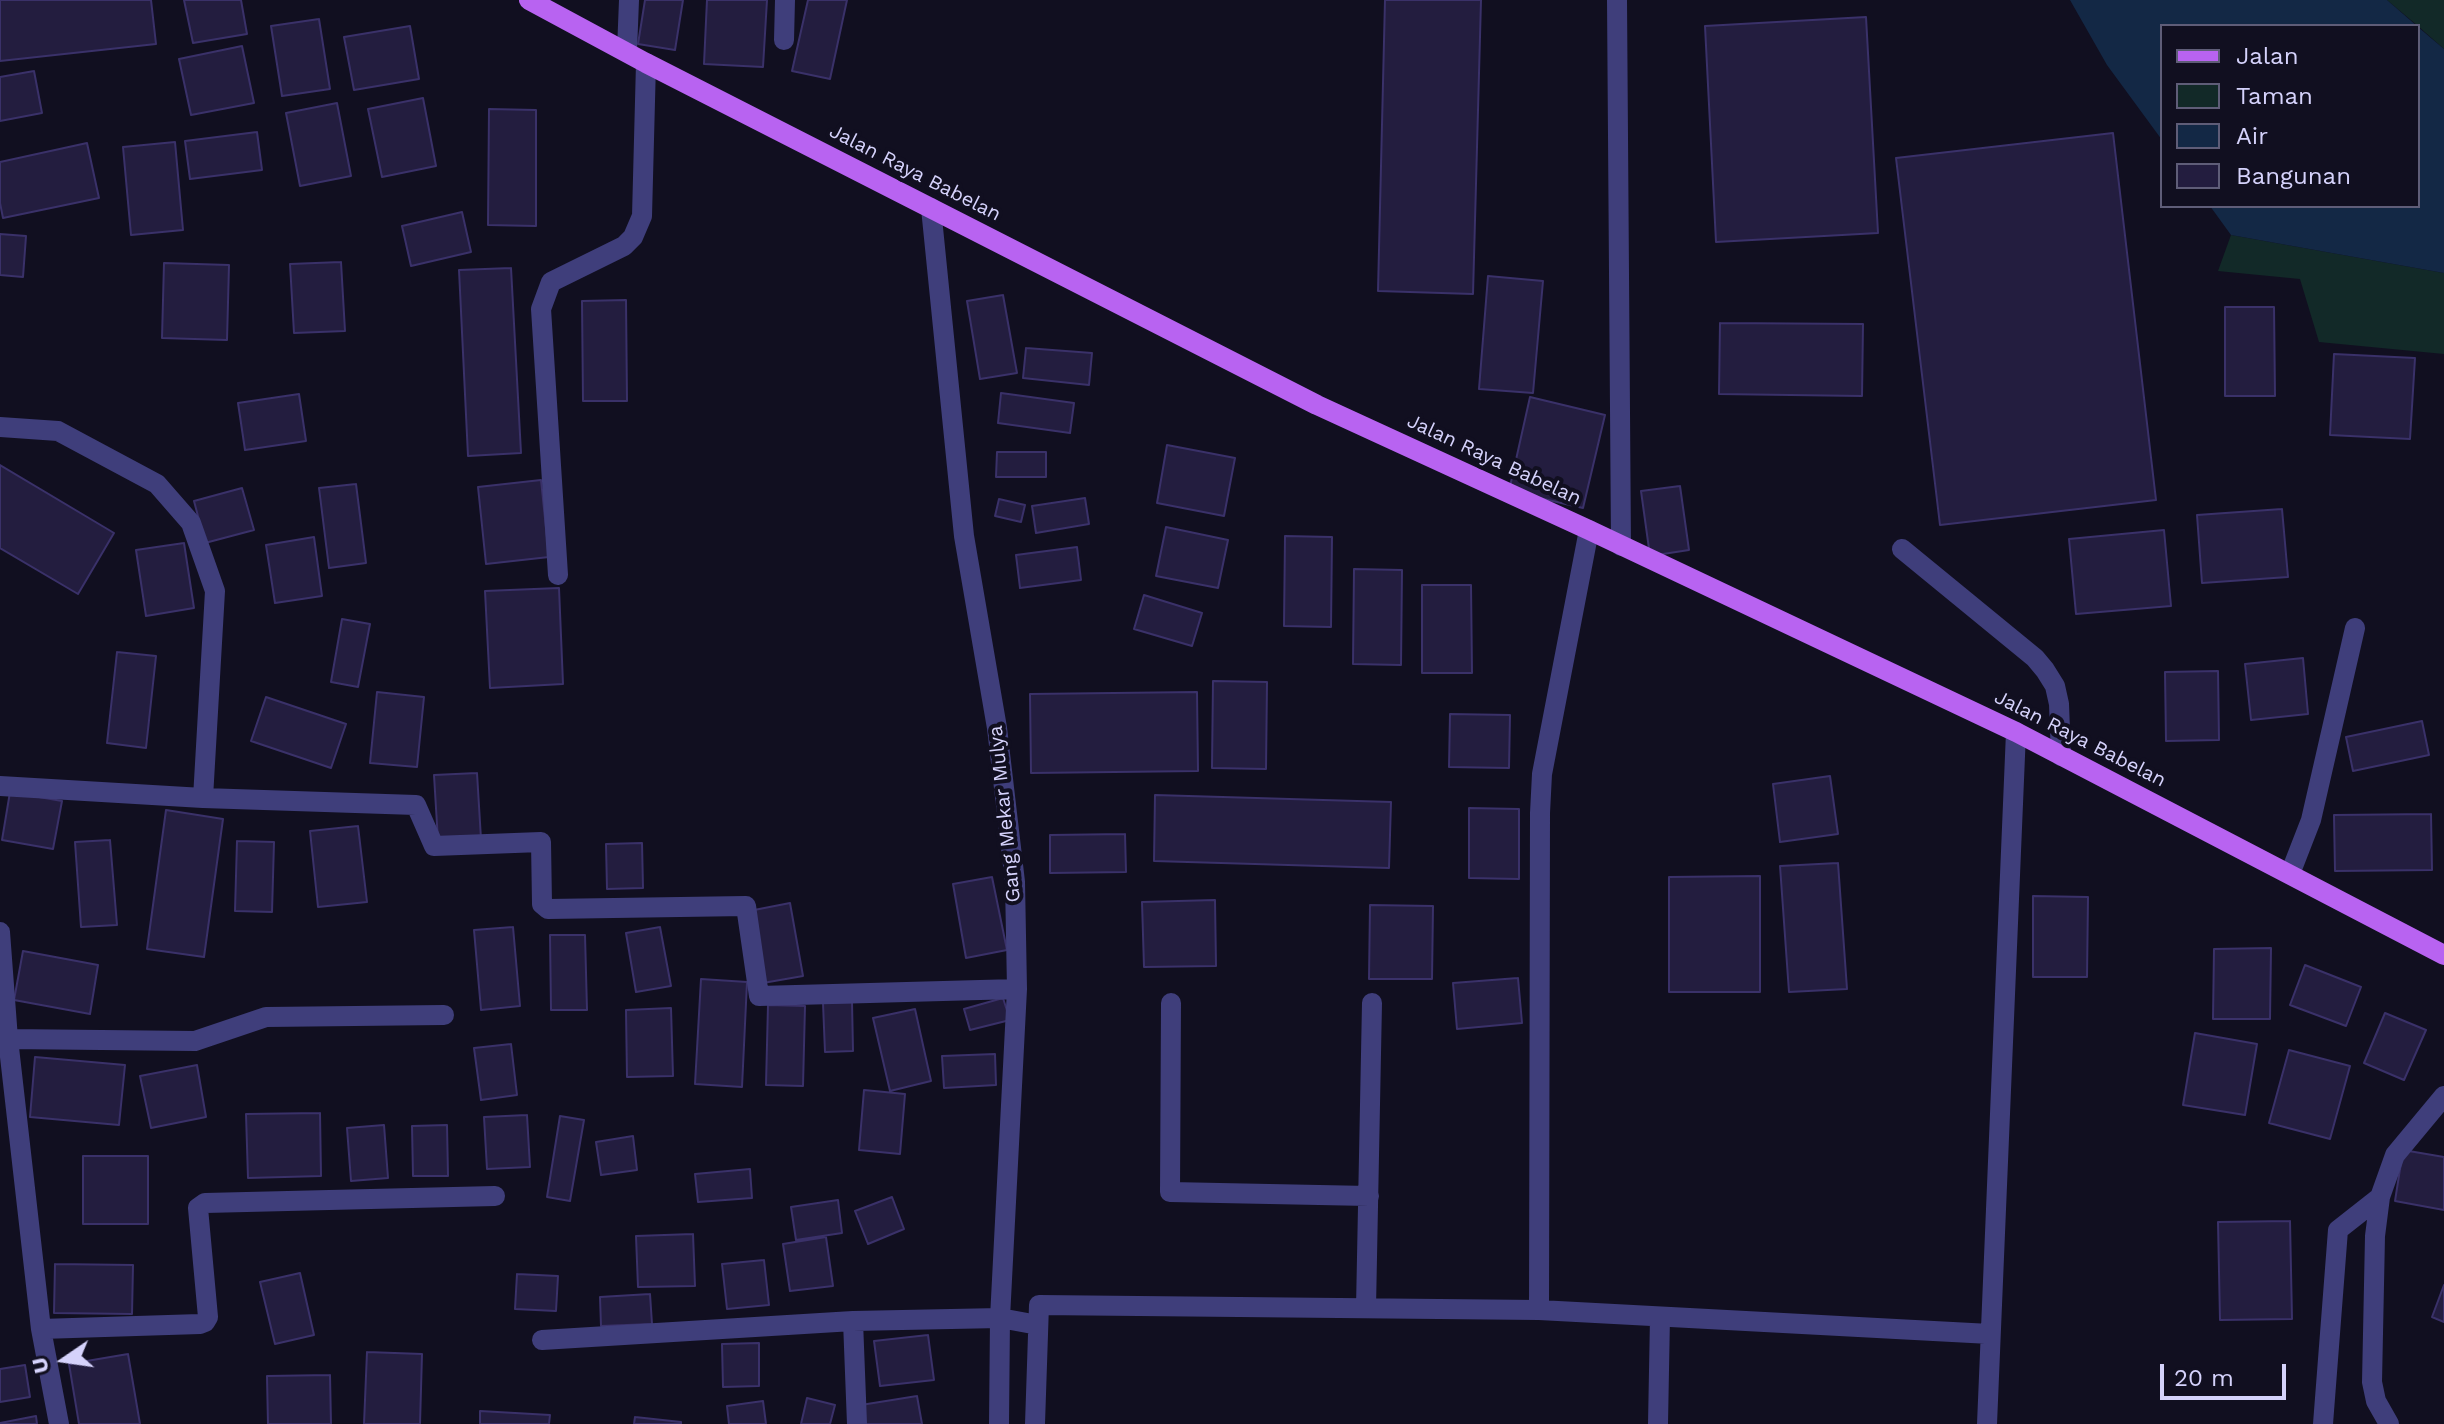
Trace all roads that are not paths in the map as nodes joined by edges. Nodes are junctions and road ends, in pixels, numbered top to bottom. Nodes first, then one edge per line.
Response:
1 (529, 0) edge
2 (629, 0) edge
3 (785, 0) edge
4 (1617, 0) edge
5 (784, 40) dead end
6 (627, 51) junction
7 (646, 63) junction
8 (931, 208) junction
9 (0, 427) edge
10 (1589, 530) junction
11 (1621, 546) junction
12 (1902, 549) dead end
13 (558, 575) dead end
14 (2355, 628) dead end
15 (2016, 732) junction
16 (2061, 756) junction
17 (0, 786) edge
18 (203, 798) junction
19 (2290, 874) junction
20 (0, 932) edge
21 (2444, 955) edge
22 (1017, 989) junction
23 (1171, 1003) dead end
24 (1372, 1003) dead end
25 (444, 1015) dead end
26 (8, 1039) junction
27 (2444, 1096) edge
28 (495, 1196) dead end
29 (1369, 1196) junction
30 (2380, 1197) junction
31 (1366, 1308) junction
32 (1539, 1310) junction
33 (1660, 1317) junction
34 (1000, 1318) junction
35 (853, 1321) junction
36 (1038, 1325) junction
37 (41, 1329) junction
38 (1990, 1334) junction
39 (542, 1340) dead end
40 (59, 1424) edge
41 (857, 1424) edge
42 (999, 1424) edge
43 (1035, 1424) edge
44 (1658, 1424) edge
45 (1987, 1424) edge
46 (2323, 1424) edge
47 (2389, 1424) edge

1 - 6 main road, Jalan Raya Babelan
2 - 6 street
3 - 5 street
4 - 11 street
6 - 7 main road, Jalan Raya Babelan
7 - 8 main road, Jalan Raya Babelan
7 - 13 street
8 - 10 main road, Jalan Raya Babelan
8 - 22 street, Gang Mekar Mulya
9 - 18 street
10 - 11 main road, Jalan Raya Babelan
10 - 32 street
11 - 15 main road, Jalan Raya Babelan
12 - 16 street
14 - 19 street
15 - 16 main road, Jalan Raya Babelan
15 - 38 street
16 - 19 main road, Jalan Raya Babelan
17 - 18 street
18 - 22 street
19 - 21 main road, Jalan Raya Babelan
20 - 26 street
22 - 34 street, Gang Mekar Mulya
23 - 29 street
24 - 29 street
25 - 26 street
26 - 37 street
27 - 30 street
28 - 37 street
29 - 31 street
30 - 46 street
30 - 47 street
31 - 32 street
31 - 36 street
32 - 33 street
33 - 38 street
33 - 44 street
34 - 35 street
34 - 36 street
34 - 42 street, Gang Mekar Mulya
35 - 39 street
35 - 41 street
36 - 43 street
37 - 40 street
38 - 45 street

